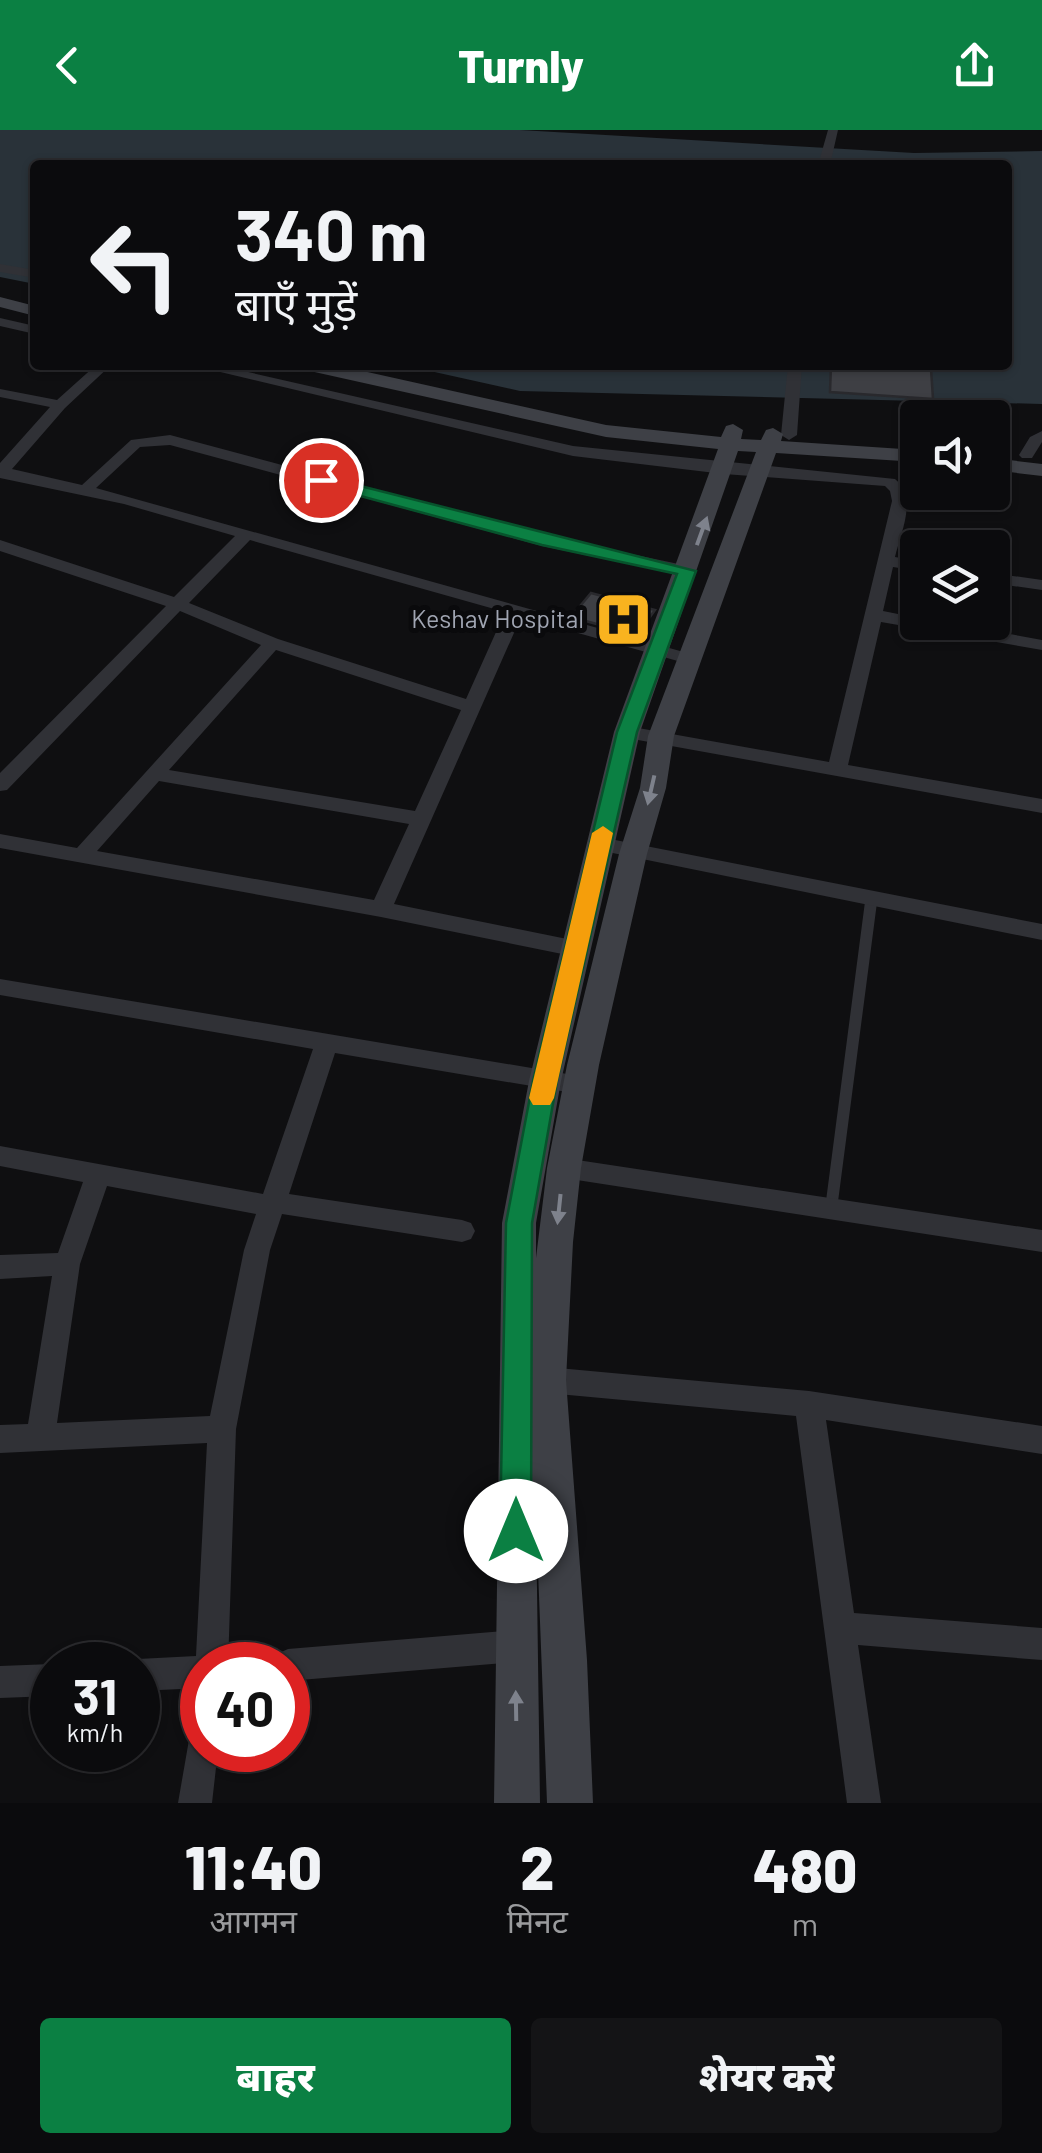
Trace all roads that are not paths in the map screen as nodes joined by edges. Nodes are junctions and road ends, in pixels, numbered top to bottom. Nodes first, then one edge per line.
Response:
1 (833, 130) edge
2 (825, 160) edge
3 (0, 268) edge
4 (30, 273) edge
5 (0, 289) edge
6 (30, 295) edge
7 (0, 302) edge
8 (30, 310) edge
9 (0, 322) edge
10 (30, 329) edge
11 (98, 370) edge
12 (219, 370) edge
13 (332, 370) edge
14 (388, 370) edge
15 (794, 370) edge
16 (0, 392) edge
17 (60, 405) junction
18 (1042, 436) edge
19 (900, 444) edge
20 (773, 447) junction
21 (728, 448) junction
22 (900, 455) edge
23 (1010, 455) edge
24 (1037, 460) edge
25 (1010, 462) edge
26 (1, 472) edge
27 (85, 490) junction
28 (247, 534) junction
29 (0, 545) edge
30 (887, 562) junction
31 (900, 564) edge
32 (687, 571) junction
33 (1010, 581) edge
34 (1042, 585) edge
35 (176, 604) junction
36 (515, 610) junction
37 (873, 615) junction
38 (272, 644) junction
39 (1042, 645) edge
40 (660, 651) junction
41 (692, 660) junction
42 (472, 707) junction
43 (627, 732) junction
44 (661, 736) junction
45 (837, 769) junction
46 (155, 774) junction
47 (0, 785) edge
48 (1042, 806) edge
49 (422, 818) junction
50 (0, 840) edge
51 (600, 844) junction
52 (632, 854) junction
53 (82, 855) junction
54 (871, 899) junction
55 (381, 908) junction
56 (1042, 932) edge
57 (577, 949) junction
58 (0, 987) edge
59 (327, 1042) junction
60 (545, 1081) junction
61 (579, 1085) junction
62 (0, 1156) edge
63 (564, 1168) junction
64 (98, 1174) junction
65 (270, 1206) junction
66 (831, 1209) junction
67 (462, 1231) dead end
68 (1042, 1242) edge
69 (67, 1264) junction
70 (0, 1267) edge
71 (547, 1380) junction
72 (809, 1404) junction
73 (222, 1429) junction
74 (40, 1437) junction
75 (0, 1439) edge
76 (1042, 1440) edge
77 (839, 1628) junction
78 (213, 1642) edge
79 (1042, 1644) edge
80 (514, 1646) junction
81 (310, 1663) edge
82 (30, 1681) edge
83 (0, 1682) edge
84 (199, 1772) edge
85 (195, 1803) edge
86 (517, 1803) edge
87 (570, 1803) edge
88 (864, 1803) edge

1 - 2 street
3 - 4 street
5 - 6 street
7 - 8 street
9 - 10 street
11 - 17 street
12 - 21 street
13 - 21 street
14 - 21 street
15 - 20 street
16 - 17 street
17 - 26 street
18 - 24 street
19 - 20 street
20 - 21 street
20 - 22 street
20 - 30 street
20 - 41 street
32 -> 21 street
23 - 24 street
24 - 25 street
26 - 27 street
27 - 28 street
27 - 32 street
28 - 35 street
28 - 36 street
29 - 35 street
30 - 31 street
30 - 37 street
32 - 40 street
33 - 34 street
35 - 38 street
35 - 47 street
36 - 40 street
36 - 42 street
37 - 39 street
37 - 45 street
38 - 42 street
38 - 46 street
40 - 41 street
40 - 43 street
41 - 44 street
42 - 49 street
43 - 44 street
43 - 51 street
44 - 45 street
44 -> 52 street
45 - 48 street
46 - 49 street
46 - 53 street
49 - 55 street
50 - 53 street
51 - 52 street
51 - 57 street
52 - 54 street
52 - 61 street
53 - 55 street
54 - 56 street
54 - 66 lane
55 - 57 street
57 - 60 street
58 - 59 street
59 - 60 street
59 - 65 street
60 - 61 street
60 - 80 street
61 - 63 street
62 - 64 street
63 - 66 street
63 -> 71 street
64 - 65 street
64 - 69 street
65 - 67 street
65 - 73 street
66 - 68 street
69 - 70 street
69 - 74 street
71 - 72 street
71 - 87 street
72 - 76 street
72 - 77 street
73 - 74 street
73 - 78 street
74 - 75 street
77 - 79 street
77 - 88 street
80 - 81 street
86 -> 80 street
82 - 83 street
84 - 85 street

